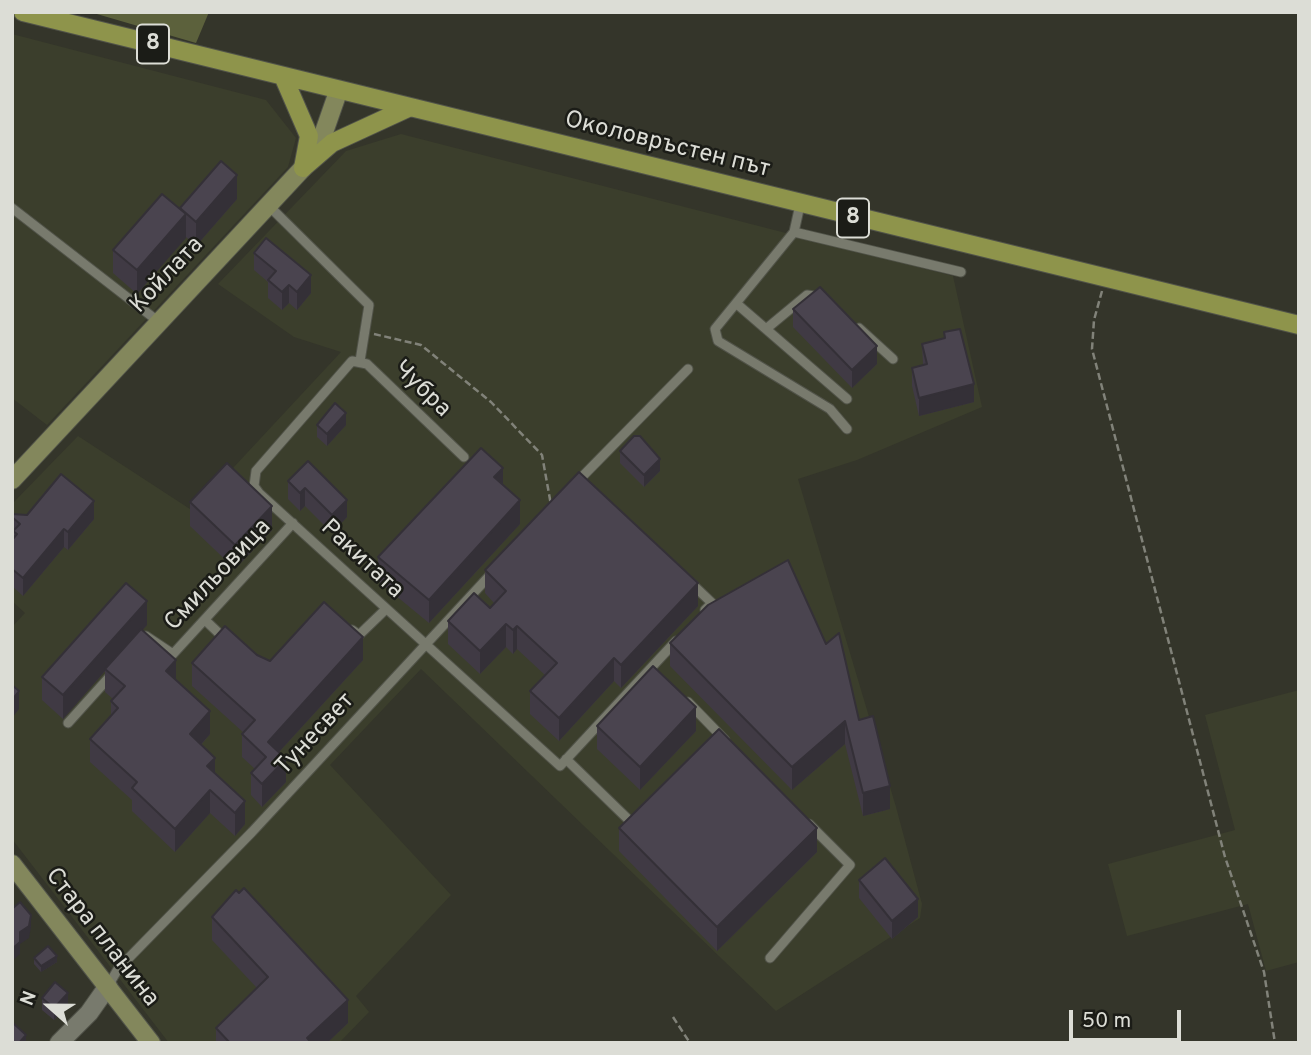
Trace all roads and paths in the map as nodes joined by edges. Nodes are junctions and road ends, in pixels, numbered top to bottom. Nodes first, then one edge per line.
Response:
1 (23, 12) edge
2 (283, 76) junction
3 (338, 92) junction
4 (408, 108) junction
5 (303, 168) junction
6 (268, 205) junction
7 (800, 205) junction
8 (14, 213) edge
9 (794, 232) junction
10 (961, 272) dead end
11 (1105, 278) junction
12 (828, 300) edge
13 (737, 304) junction
14 (847, 317) edge
15 (159, 322) junction
16 (1299, 325) edge
17 (766, 329) junction
18 (365, 332) junction
19 (893, 359) dead end
20 (360, 361) junction
21 (348, 365) joint
22 (688, 369) dead end
23 (848, 398) dead end
24 (847, 429) dead end
25 (464, 457) dead end
26 (12, 480) edge
27 (570, 489) edge
28 (552, 509) edge
29 (293, 523) junction
30 (497, 567) edge
31 (682, 576) edge
32 (386, 609) junction
33 (205, 620) junction
34 (695, 621) edge
35 (340, 622) edge
36 (686, 630) edge
37 (138, 646) edge
38 (425, 646) junction
39 (233, 647) edge
40 (120, 665) edge
41 (652, 666) junction
42 (662, 676) edge
43 (681, 695) edge
44 (68, 723) dead end
45 (737, 752) edge
46 (563, 763) junction
47 (803, 818) edge
48 (634, 825) edge
49 (12, 864) edge
50 (770, 958) dead end
51 (108, 986) junction
52 (673, 1017) dead end
53 (59, 1043) edge
54 (151, 1043) edge
55 (690, 1043) edge
56 (1275, 1043) edge

1 - 2 main road, Околовръстен път / 8
2 - 3 main road, Околовръстен път / 8
2 - 5 main road
3 - 4 main road, Околовръстен път / 8
3 - 5 street, Койлата
4 - 5 main road
4 - 7 main road, Околовръстен път / 8
5 - 6 street, Койлата
6 - 15 street, Койлата
6 - 18 lane
7 - 9 lane
7 - 11 main road, Околовръстен път / 8
8 - 15 lane
9 - 10 lane
9 - 13 lane
11 - 16 main road, Околовръстен път / 8
11 - 56 path
12 - 17 lane
13 - 17 lane
13 - 24 lane
14 - 19 lane
15 - 26 street, Койлата
17 - 23 lane
18 - 20 lane
18 - 28 path
20 - 21 lane, Чубра
20 - 25 lane, Чубра
21 - 29 lane, Ракитата
22 - 27 lane
29 - 32 lane, Ракитата
29 - 33 lane, Смильовица
30 - 38 lane, Тунесвет
31 - 34 lane
32 - 35 lane
32 - 38 lane, Ракитата
33 - 37 lane, Смильовица
33 - 39 lane
36 - 41 lane
38 - 46 lane, Ракитата
38 - 51 lane, Тунесвет
40 - 44 lane
41 - 42 lane
41 - 46 lane
43 - 45 lane
46 - 48 lane, Ракитата
47 - 50 lane
49 - 51 street, Стара планина
51 - 53 street
51 - 54 street, Стара планина
52 - 55 path

